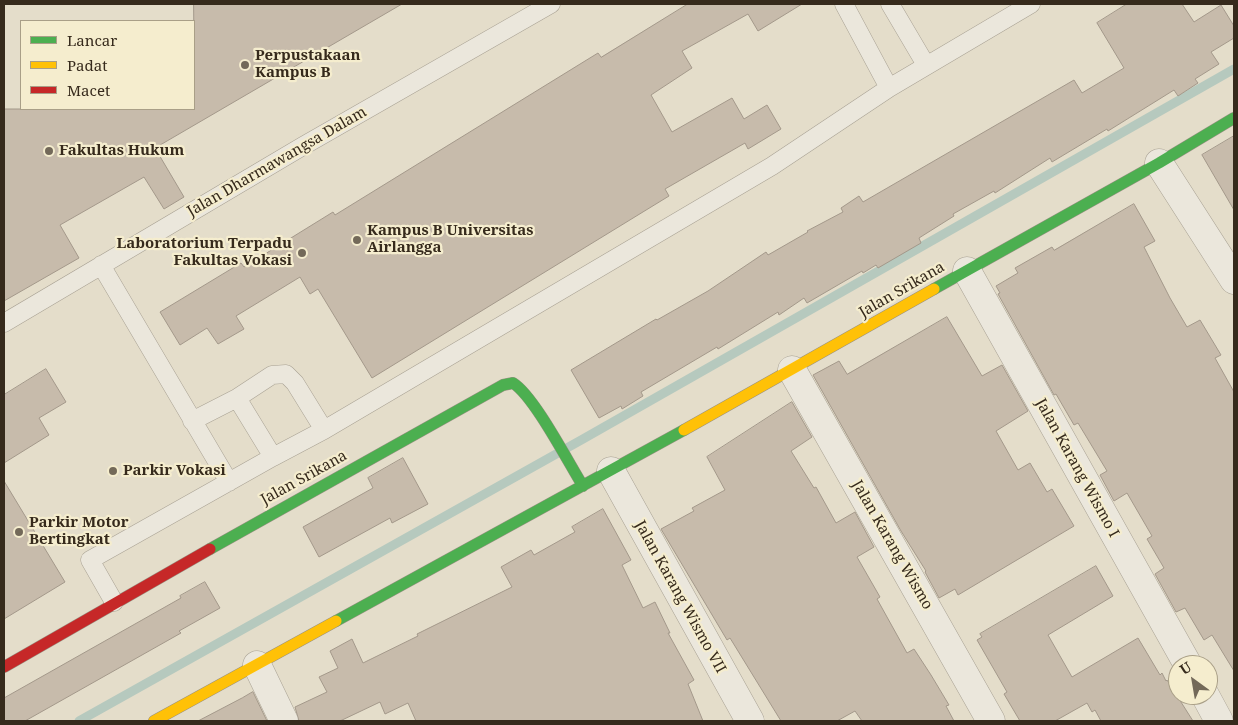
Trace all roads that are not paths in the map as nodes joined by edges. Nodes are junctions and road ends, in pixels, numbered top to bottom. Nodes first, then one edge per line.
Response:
1 (551, 4) edge
2 (844, 4) edge
3 (890, 4) edge
4 (1031, 4) edge
5 (926, 65) junction
6 (889, 88) junction
7 (1234, 118) edge
8 (1159, 163) junction
9 (101, 265) junction
10 (1231, 266) edge
11 (967, 271) junction
12 (4, 323) edge
13 (792, 370) junction
14 (237, 398) junction
15 (192, 421) junction
16 (324, 430) junction
17 (274, 457) junction
18 (611, 471) junction
19 (229, 482) junction
20 (583, 486) junction
21 (114, 602) junction
22 (1182, 655) edge
23 (257, 664) junction
24 (4, 667) edge
25 (1210, 705) edge
26 (154, 721) edge
27 (284, 721) edge
28 (750, 721) edge
29 (991, 721) edge
30 (1219, 721) edge

1 - 9 lane, Jalan Dharmawangsa Dalam
2 - 6 lane
3 - 5 lane
4 - 5 lane
5 - 6 lane
6 - 16 lane
7 - 8 street, Jalan Srikana
8 - 10 street
8 - 11 street, Jalan Srikana
9 - 12 lane, Jalan Dharmawangsa Dalam
9 - 15 lane
11 - 13 street, Jalan Srikana
11 - 22 street, Jalan Karang Wismo I
13 - 18 street, Jalan Srikana
13 - 29 street, Jalan Karang Wismo
14 - 15 lane
14 - 16 lane
14 - 17 lane
15 - 19 lane
16 - 17 lane
17 - 19 lane
18 - 20 street, Jalan Srikana
18 - 28 street, Jalan Karang Wismo VII
19 - 21 lane
20 - 21 street, Jalan Srikana
20 - 23 street, Jalan Srikana
21 - 24 street, Jalan Srikana
23 - 26 street, Jalan Srikana
23 - 27 street
25 - 30 street

